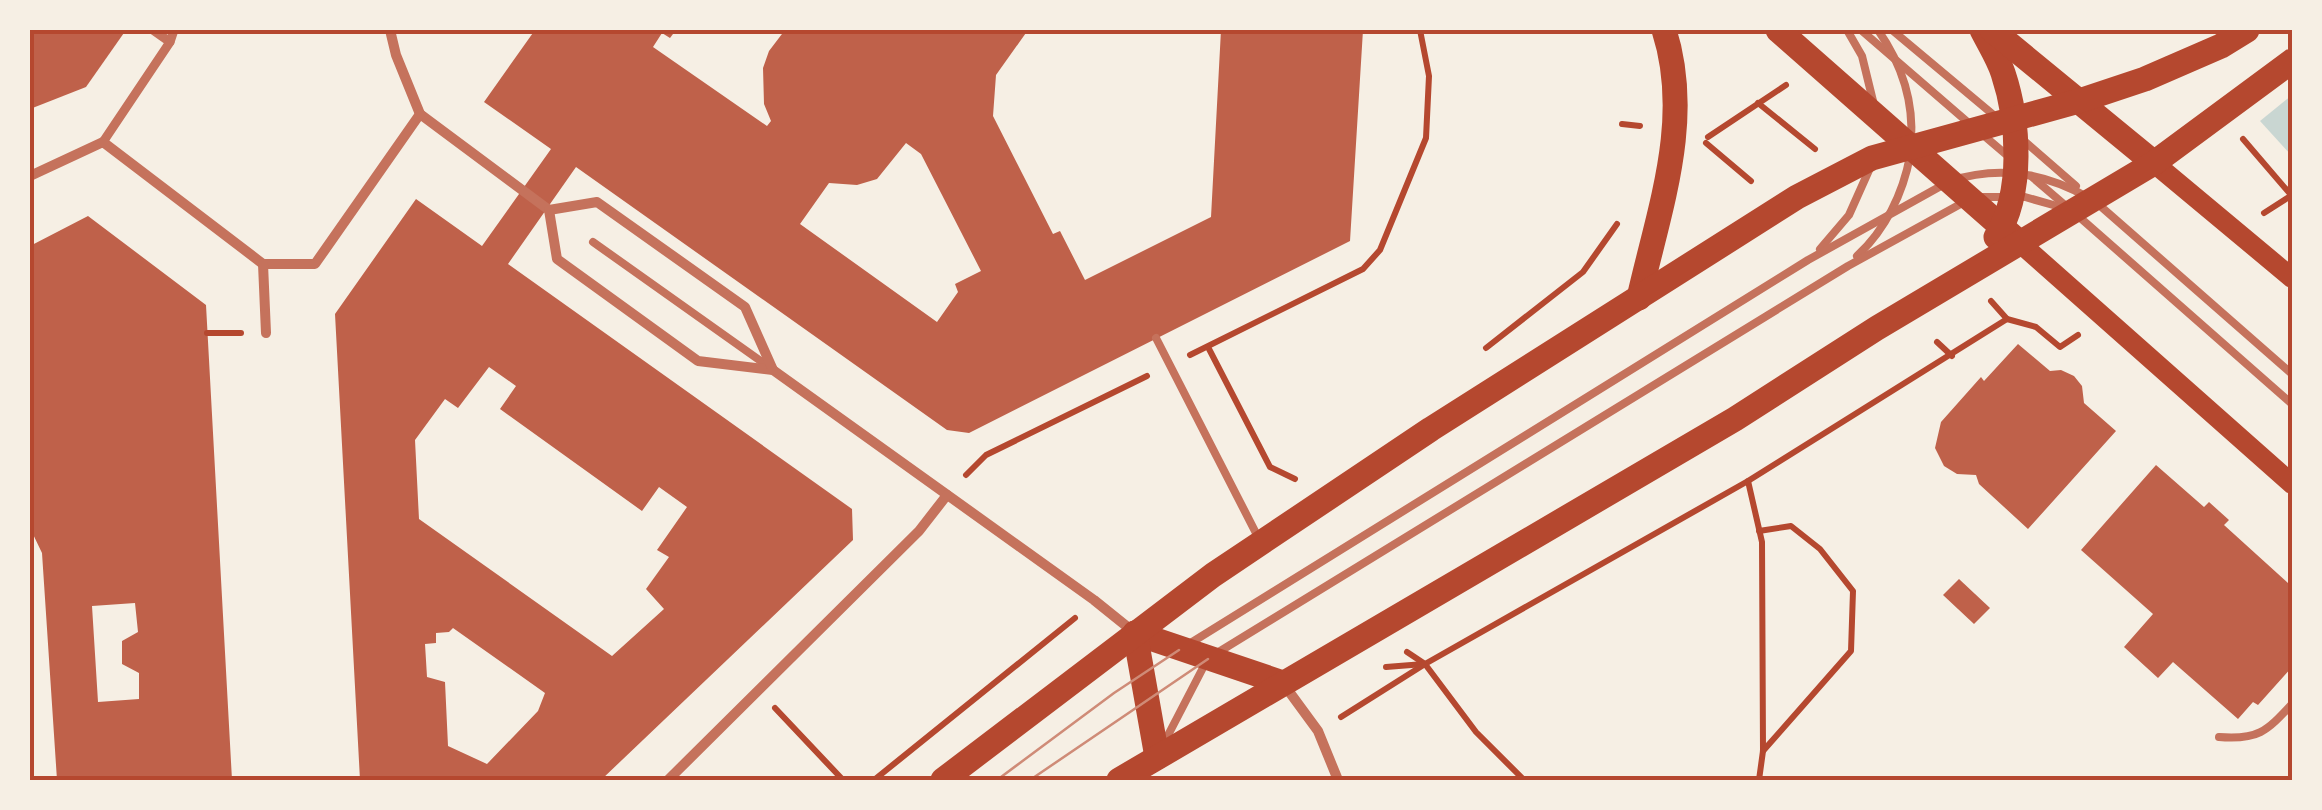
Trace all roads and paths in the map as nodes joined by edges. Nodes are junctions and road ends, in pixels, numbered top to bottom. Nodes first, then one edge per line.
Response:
1 (153, 30) edge
2 (174, 30) edge
3 (390, 30) edge
4 (1420, 30) edge
5 (1664, 30) edge
6 (1778, 30) edge
7 (1847, 30) edge
8 (1860, 30) edge
9 (1878, 30) edge
10 (1892, 30) edge
11 (1982, 30) edge
12 (1992, 30) edge
13 (2248, 30) edge
14 (170, 42) junction
15 (1896, 60) junction
16 (2292, 61) edge
17 (1786, 85) dead end
18 (2078, 101) junction
19 (420, 114) junction
20 (1649, 117) dead end
21 (1875, 123) junction
22 (1622, 124) dead end
23 (2001, 125) junction
24 (1640, 126) dead end
25 (1646, 137) dead end
26 (2245, 141) dead end
27 (104, 142) junction
28 (1911, 147) junction
29 (1874, 151) junction
30 (2154, 163) junction
31 (30, 176) edge
32 (2017, 176) junction
33 (1950, 181) junction
34 (1751, 182) dead end
35 (2291, 195) edge
36 (1970, 199) junction
37 (2276, 205) dead end
38 (2083, 206) junction
39 (549, 210) junction
40 (1624, 212) dead end
41 (1891, 212) junction
42 (2011, 235) junction
43 (594, 242) dead end
44 (1808, 260) junction
45 (263, 264) junction
46 (1829, 277) junction
47 (2292, 278) edge
48 (1639, 298) junction
49 (266, 333) dead end
50 (2078, 336) dead end
51 (1156, 338) dead end
52 (1937, 342) dead end
53 (1208, 346) junction
54 (1952, 356) junction
55 (1472, 359) dead end
56 (1170, 365) junction
57 (772, 370) junction
58 (2292, 374) edge
59 (2292, 404) edge
60 (1294, 478) dead end
61 (1748, 481) junction
62 (2292, 484) edge
63 (947, 495) junction
64 (1759, 530) junction
65 (1260, 542) junction
66 (1094, 600) junction
67 (1135, 633) junction
68 (1179, 650) junction
69 (1208, 659) junction
70 (1425, 664) junction
71 (1282, 682) junction
72 (759, 690) junction
73 (2292, 704) edge
74 (1318, 731) junction
75 (2218, 737) dead end
76 (1763, 751) junction
77 (1156, 758) junction
78 (668, 780) edge
79 (842, 780) edge
80 (874, 780) edge
81 (944, 780) edge
82 (1119, 780) edge
83 (1338, 780) edge
84 (1524, 780) edge
85 (1760, 780) edge

1 - 14 street
2 - 14 street
3 - 19 street
4 - 53 path
5 - 48 main road
6 - 21 main road
7 - 21 lane
8 - 15 lane
9 - 15 lane
10 - 23 lane
11 - 23 main road
12 - 18 main road
13 - 18 main road
14 - 27 street
15 - 23 lane
15 - 28 lane
16 - 30 main road
17 - 34 path
18 - 23 main road
18 - 30 main road
19 - 39 street
19 - 45 street
20 - 25 path
21 - 28 main road
22 - 24 path
23 - 28 main road
23 - 32 main road
23 - 32 lane
23 - 38 lane
26 - 35 path
27 - 31 street
27 - 45 street
28 - 29 main road
28 - 33 main road
28 - 41 lane
29 - 44 lane
29 - 48 main road
30 - 38 main road
30 - 47 main road
32 - 33 lane
32 - 36 lane
32 - 38 lane
32 - 38 lane
32 - 38 lane
32 - 42 main road
33 - 36 main road
33 - 41 lane
35 - 37 path
36 - 42 main road
36 - 46 lane
38 - 42 main road
38 - 58 lane
38 - 59 lane
39 - 57 street
39 - 57 street
40 - 55 path
41 - 44 lane
41 - 46 lane
42 - 62 main road
42 - 71 main road
43 - 57 lane
44 - 68 lane
45 - 49 street
46 - 69 lane
48 - 65 main road
50 - 54 path
51 - 56 lane
52 - 54 path
53 - 56 path
53 - 60 path
54 - 61 path
56 - 63 path
56 - 65 lane
57 - 63 street
61 - 64 path
61 - 70 path
63 - 66 street
63 - 72 street
64 - 76 path
64 - 76 path
65 - 67 main road
66 - 67 street
66 - 80 path
67 - 68 main road
67 - 77 main road
67 - 81 main road
68 - 69 main road
69 - 71 main road
69 - 77 lane
70 - 74 path
70 - 84 path
71 - 74 street
71 - 77 main road
72 - 78 street
72 - 79 path
73 - 75 lane
74 - 83 street
76 - 85 path
77 - 82 main road

